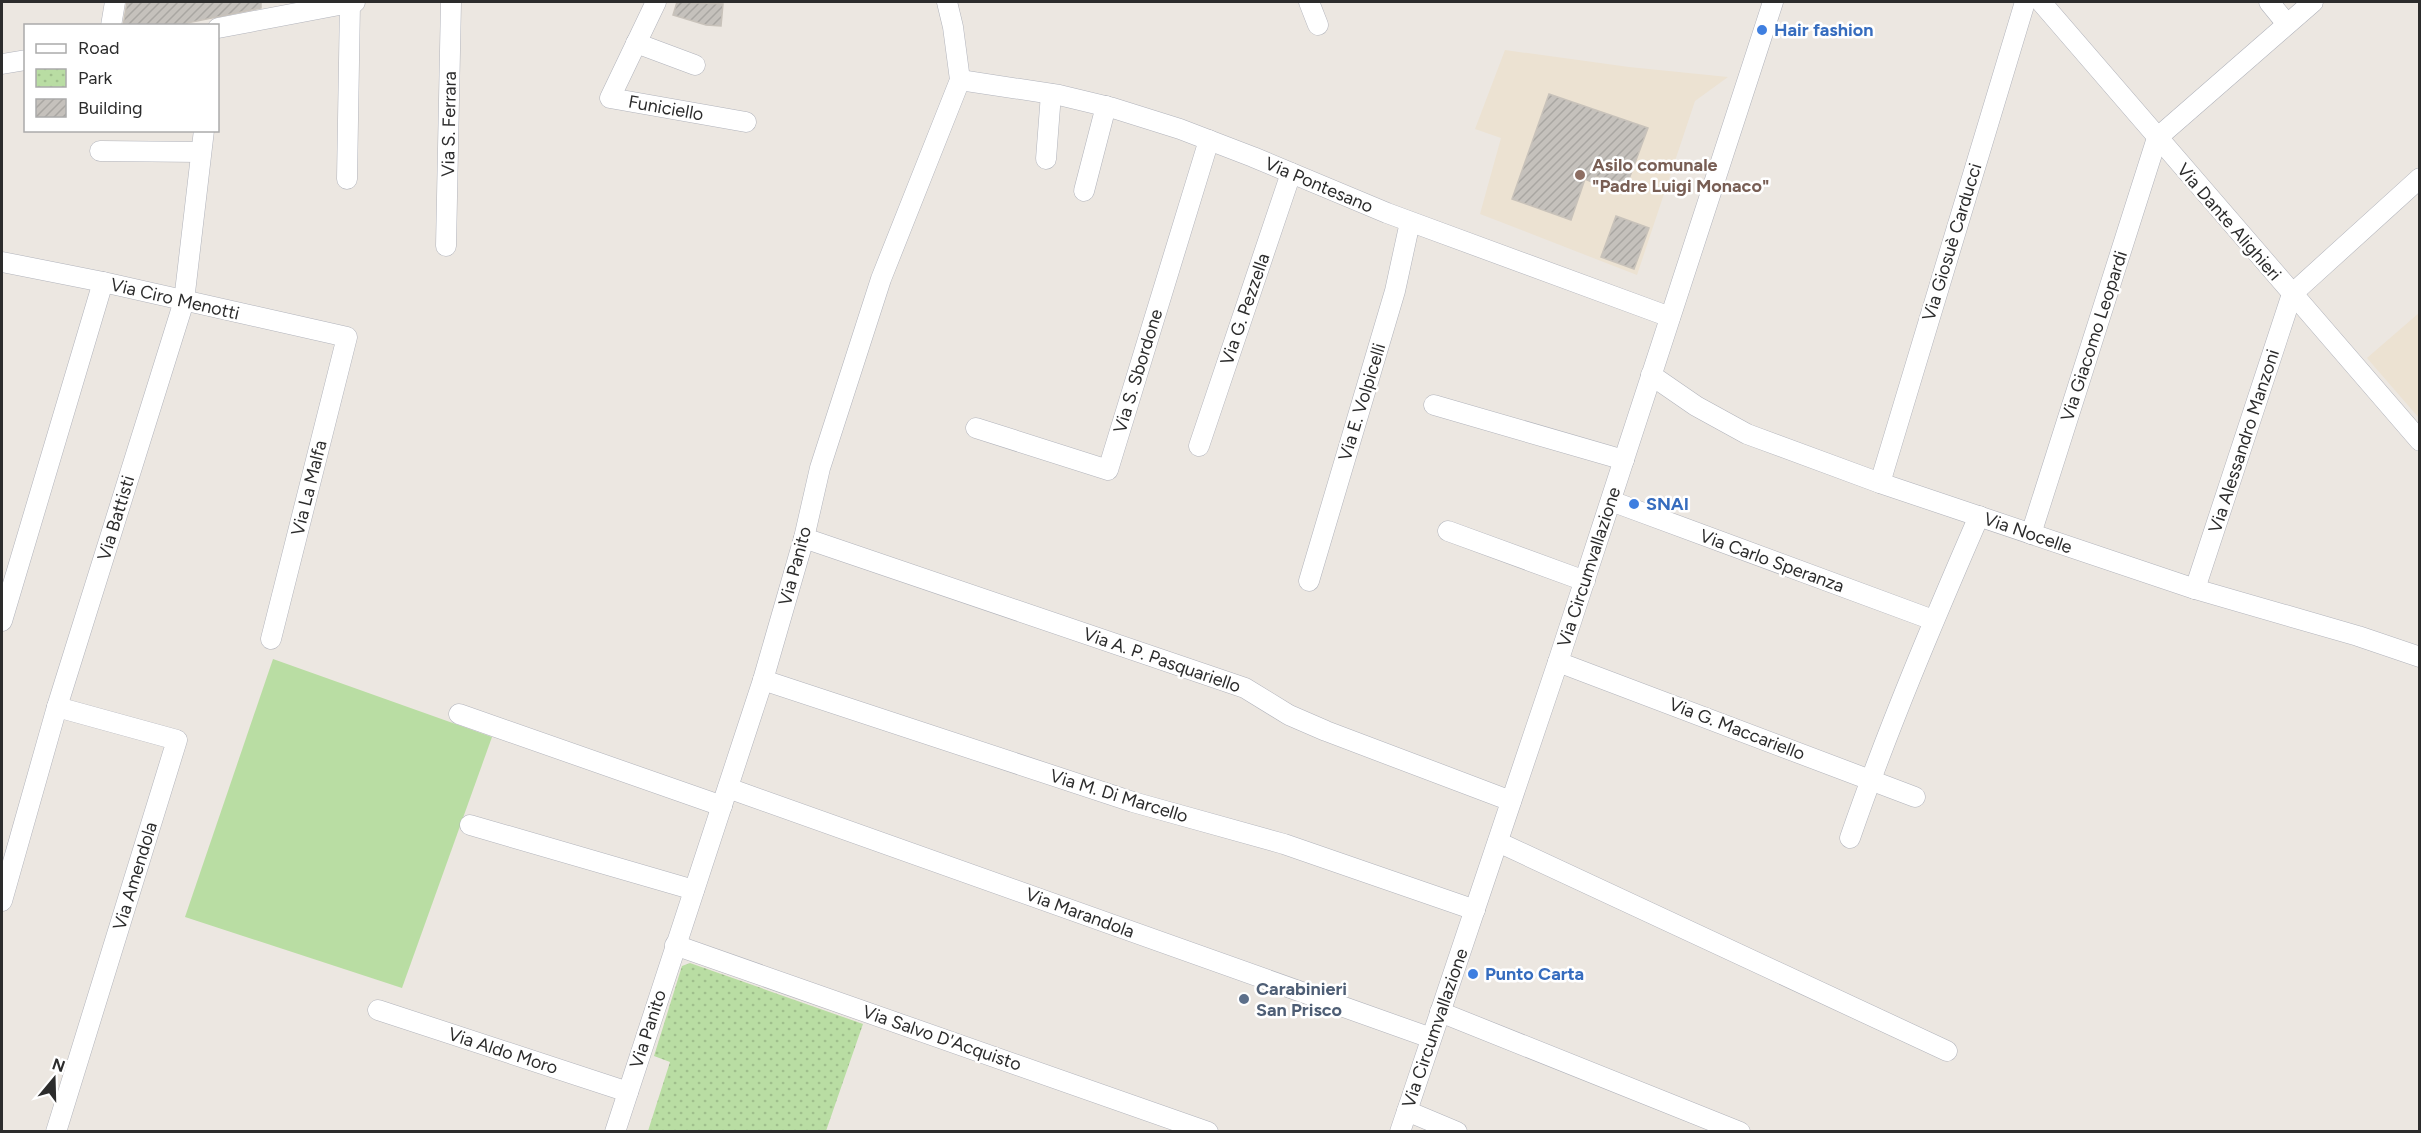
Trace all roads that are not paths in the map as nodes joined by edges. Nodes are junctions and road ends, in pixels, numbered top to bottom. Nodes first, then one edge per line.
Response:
1 (115, 2) edge
2 (352, 2) edge
3 (451, 2) edge
4 (656, 2) edge
5 (947, 2) edge
6 (1309, 2) edge
7 (1773, 2) edge
8 (2025, 2) edge
9 (2041, 2) edge
10 (2269, 2) edge
11 (2313, 2) edge
12 (111, 24) edge
13 (2287, 24) junction
14 (1318, 25) dead end
15 (219, 28) edge
16 (636, 43) junction
17 (24, 60) edge
18 (2, 64) edge
19 (695, 65) dead end
20 (960, 80) junction
21 (1051, 94) junction
22 (1106, 106) junction
23 (746, 122) dead end
24 (204, 132) edge
25 (2157, 138) junction
26 (1209, 140) junction
27 (100, 151) dead end
28 (201, 152) junction
29 (1046, 159) dead end
30 (1291, 173) junction
31 (2420, 178) edge
32 (347, 179) dead end
33 (1084, 191) dead end
34 (1410, 222) junction
35 (446, 246) dead end
36 (2, 262) edge
37 (103, 282) junction
38 (2292, 294) junction
39 (184, 301) junction
40 (1670, 317) junction
41 (347, 337) joint
42 (1652, 375) junction
43 (1434, 405) dead end
44 (976, 428) dead end
45 (2420, 441) edge
46 (1199, 446) dead end
47 (1624, 460) junction
48 (1880, 483) junction
49 (1611, 501) junction
50 (1979, 516) junction
51 (1448, 531) dead end
52 (2031, 534) junction
53 (804, 538) junction
54 (1309, 581) dead end
55 (1584, 581) junction
56 (2195, 589) junction
57 (1933, 620) junction
58 (2, 621) edge
59 (271, 639) dead end
60 (2420, 657) edge
61 (1558, 662) junction
62 (764, 680) junction
63 (57, 707) junction
64 (459, 714) dead end
65 (1870, 780) junction
66 (725, 797) junction
67 (1915, 797) dead end
68 (1511, 801) junction
69 (470, 825) dead end
70 (1850, 838) dead end
71 (1498, 842) junction
72 (6, 871) edge
73 (694, 890) junction
74 (2, 901) edge
75 (1475, 910) junction
76 (675, 945) junction
77 (378, 1010) dead end
78 (1440, 1012) junction
79 (1431, 1038) junction
80 (1947, 1051) dead end
81 (628, 1092) junction
82 (1407, 1111) junction
83 (56, 1131) edge
84 (615, 1131) edge
85 (1208, 1131) edge
86 (1400, 1131) edge
87 (1457, 1131) edge
88 (1740, 1131) edge

1 - 12 street
2 - 15 street
2 - 32 street
3 - 35 street, Via S. Ferrara
4 - 16 street, Funiciello
5 - 20 street, Via Panito
6 - 14 street
7 - 40 street, Via Circumvallazione
8 - 48 street, Via Giosuè Carducci
9 - 25 street, Via Dante Alighieri
10 - 13 street
11 - 13 street
13 - 25 street
16 - 19 street
16 - 23 street, Funiciello
17 - 18 street
20 - 21 street, Via Pontesano
20 - 53 street, Via Panito
21 - 22 street, Via Pontesano
21 - 29 street
22 - 26 street, Via Pontesano
22 - 33 street
24 - 28 street, Via Battisti
25 - 38 street, Via Dante Alighieri
25 - 52 street, Via Giacomo Leopardi
26 - 30 street, Via Pontesano
26 - 44 street, Via S. Sbordone
27 - 28 street
28 - 39 street, Via Battisti
30 - 34 street, Via Pontesano
30 - 46 street, Via G. Pezzella
31 - 38 street
34 - 40 street, Via Pontesano
34 - 54 street, Via E. Volpicelli
36 - 37 street, Via Ciro Menotti
37 - 39 street, Via Ciro Menotti
37 - 58 street
38 - 45 street, Via Dante Alighieri
38 - 56 street, Via Alessandro Manzoni
39 - 41 street, Via Ciro Menotti
39 - 63 street, Via Battisti
40 - 42 street, Via Circumvallazione
41 - 59 street, Via La Malfa
42 - 47 street, Via Circumvallazione
42 - 48 street, Via Nocelle
43 - 47 street
47 - 49 street, Via Circumvallazione
48 - 50 street, Via Nocelle
49 - 55 street, Via Circumvallazione
49 - 57 street, Via Carlo Speranza
50 - 52 street, Via Nocelle
50 - 57 street
51 - 55 street
52 - 56 street, Via Nocelle
53 - 62 street, Via Panito
53 - 68 street, Via A. P. Pasquariello
55 - 61 street, Via Circumvallazione
56 - 60 street, Via Nocelle
57 - 65 street
61 - 65 street, Via G. Maccariello
61 - 68 street, Via Circumvallazione
62 - 66 street, Via Panito
62 - 75 street, Via M. Di Marcello
63 - 72 street, Via Battisti
63 - 83 street, Via Amendola
64 - 66 street, Via Marandola
65 - 67 street, Via G. Maccariello
65 - 70 street
66 - 73 street, Via Panito
66 - 79 street, Via Marandola
68 - 71 street, Via Circumvallazione
69 - 73 street
71 - 75 street, Via Circumvallazione
71 - 80 street
72 - 74 street, Via Battisti
73 - 76 street, Via Panito
75 - 78 street, Via Circumvallazione
76 - 81 street, Via Panito
76 - 85 street, Via Salvo D'Acquisto
77 - 81 street, Via Aldo Moro
78 - 79 street, Via Circumvallazione
78 - 88 street
79 - 82 street, Via Circumvallazione
81 - 84 street, Via Panito
82 - 86 street, Via Circumvallazione
82 - 87 street

